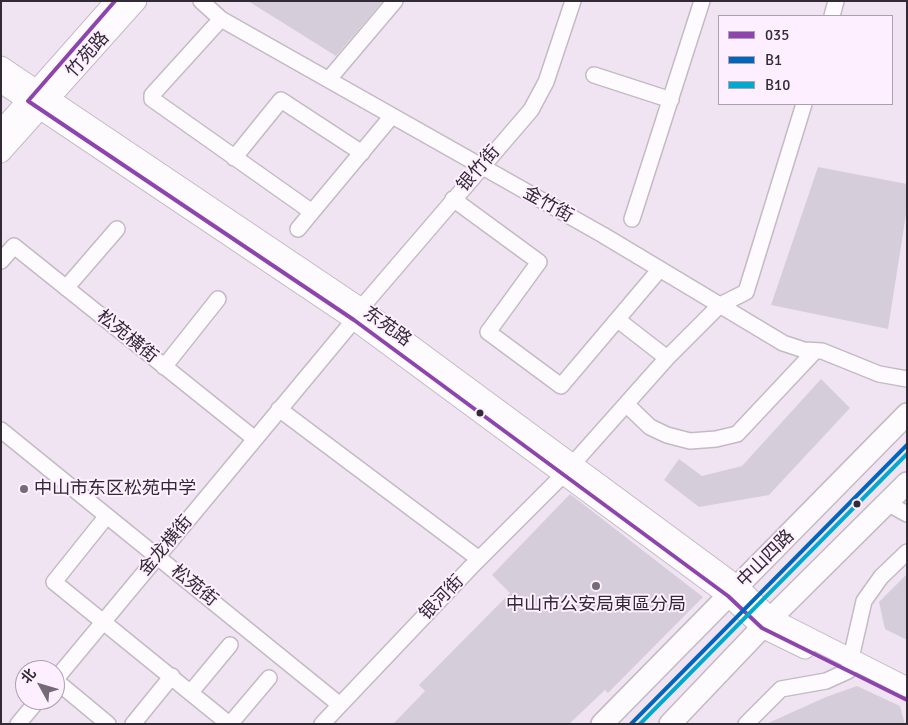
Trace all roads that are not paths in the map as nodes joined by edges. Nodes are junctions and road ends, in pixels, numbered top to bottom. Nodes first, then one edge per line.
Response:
1 (115, 1) edge
2 (137, 1) edge
3 (201, 1) edge
4 (394, 1) edge
5 (573, 1) edge
6 (702, 1) edge
7 (836, 1) edge
8 (832, 15) edge
9 (221, 19) junction
10 (1, 66) edge
11 (594, 75) dead end
12 (329, 80) junction
13 (1, 83) edge
14 (38, 100) junction
15 (671, 100) junction
16 (804, 105) edge
17 (392, 116) junction
18 (1, 130) edge
19 (1, 153) edge
20 (362, 153) junction
21 (234, 158) junction
22 (480, 167) junction
23 (452, 199) junction
24 (312, 212) junction
25 (632, 219) dead end
26 (117, 229) dead end
27 (298, 229) dead end
28 (1, 261) edge
29 (660, 270) junction
30 (66, 288) junction
31 (218, 299) dead end
32 (720, 305) junction
33 (357, 314) junction
34 (618, 320) junction
35 (814, 351) junction
36 (667, 358) junction
37 (164, 367) junction
38 (907, 379) edge
39 (626, 404) junction
40 (279, 410) junction
41 (907, 414) edge
42 (1, 430) edge
43 (254, 439) junction
44 (569, 470) junction
45 (907, 483) edge
46 (887, 503) junction
47 (907, 514) edge
48 (106, 517) junction
49 (907, 552) edge
50 (157, 556) junction
51 (479, 560) junction
52 (733, 592) junction
53 (103, 622) junction
54 (766, 623) junction
55 (230, 646) dead end
56 (849, 665) junction
57 (65, 668) edge
58 (172, 676) junction
59 (269, 678) dead end
60 (907, 687) edge
61 (65, 688) edge
62 (191, 692) junction
63 (907, 700) edge
64 (340, 705) junction
65 (30, 710) edge
66 (679, 722) edge
67 (18, 724) edge
68 (108, 724) edge
69 (133, 724) edge
70 (229, 724) edge
71 (322, 724) edge
72 (602, 724) edge
73 (746, 724) edge

1 - 14 street, 竹苑路
2 - 14 street, 竹苑路
3 - 9 street, 金竹街
4 - 12 street
5 - 22 street, 银竹街
6 - 15 street
7 - 8 street
9 - 12 street, 金竹街
9 - 21 street
10 - 14 street, 东苑路
11 - 15 street
12 - 17 street, 金竹街
13 - 14 street, 东苑路
14 - 18 street
14 - 19 street
14 - 33 street, 东苑路
15 - 25 street
16 - 32 street, 银河街
17 - 20 street
17 - 22 street, 金竹街
20 - 21 street
20 - 24 street
21 - 24 street
22 - 23 street, 银竹街
22 - 29 street, 金竹街
23 - 33 street, 银竹街
23 - 34 street
24 - 27 street
26 - 30 street
28 - 30 street, 松苑横街
29 - 32 street, 金竹街
29 - 34 street
30 - 37 street, 松苑横街
31 - 37 street
32 - 35 street, 金竹街
32 - 36 street, 银河街
33 - 40 street, 金龙横街
33 - 44 street, 东苑路
34 - 36 street
35 - 38 street, 金竹街
35 - 39 street
36 - 39 street, 银河街
37 - 43 street, 松苑横街
39 - 44 street, 银河街
40 - 43 street, 金龙横街
40 - 51 street
41 - 52 main road, 中山四路
42 - 48 street, 松苑街
43 - 50 street, 金龙横街
44 - 51 street, 银河街
44 - 52 street, 东苑路
45 - 46 main road
46 - 47 street
46 - 54 main road
48 - 50 street, 松苑街
48 - 53 street
49 - 56 street
50 - 53 street, 金龙横街
50 - 64 street, 松苑街
51 - 64 street, 银河街
52 - 54 street, 东苑路
52 - 72 main road, 中山四路
53 - 57 street, 金龙横街
53 - 58 street
54 - 56 street, 东苑路
54 - 66 main road
55 - 62 street
56 - 60 street
56 - 63 street
56 - 73 street
58 - 62 street
58 - 69 street
59 - 70 street
61 - 68 street
62 - 70 street
64 - 71 street, 银河街
65 - 67 street

